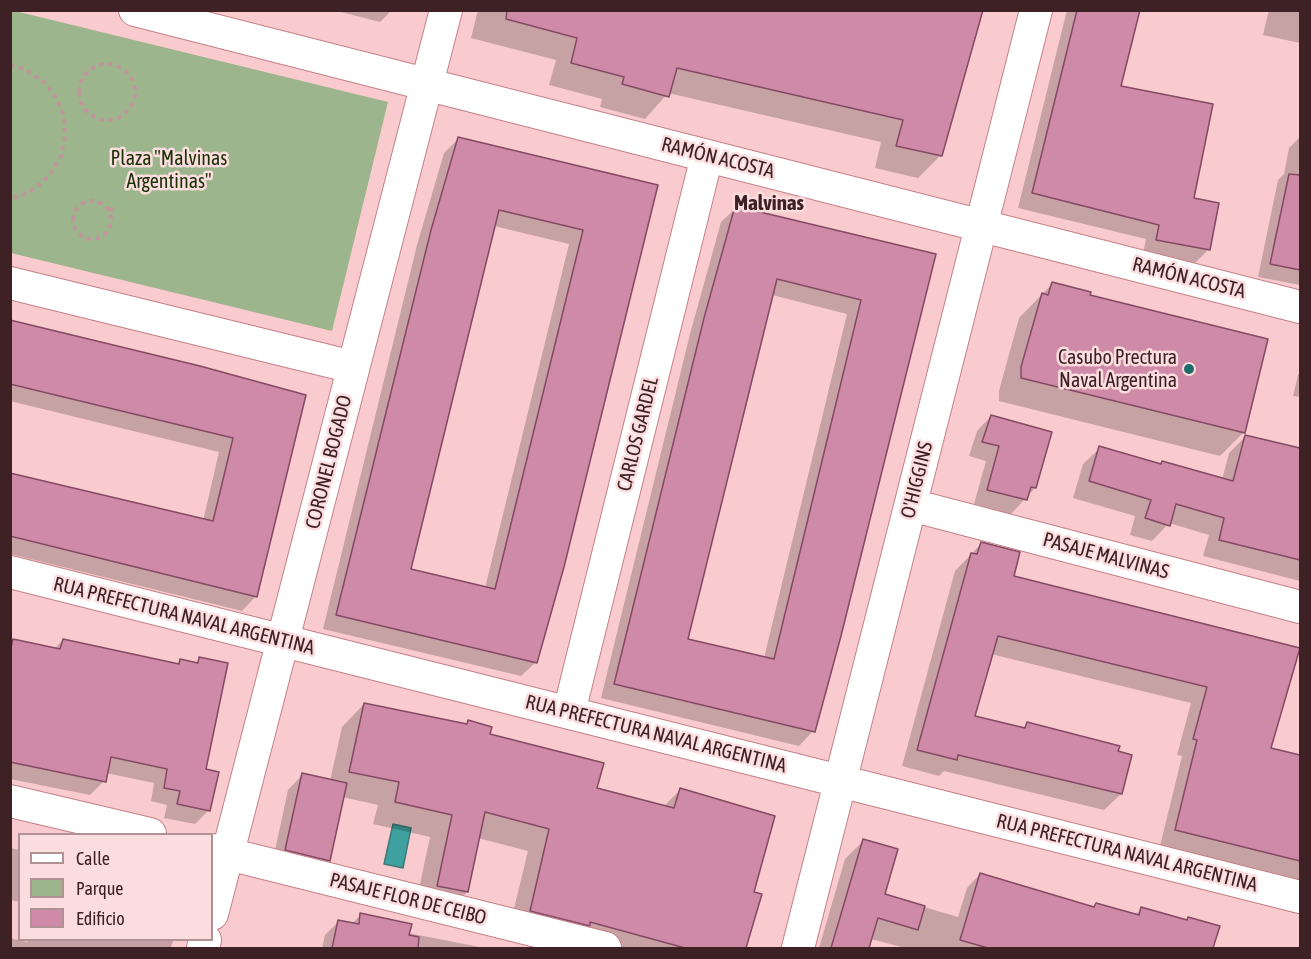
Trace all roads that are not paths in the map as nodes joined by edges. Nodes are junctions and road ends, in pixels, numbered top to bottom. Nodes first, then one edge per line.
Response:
1 (135, 10) edge
2 (446, 10) edge
3 (1036, 10) edge
4 (197, 18) edge
5 (426, 84) junction
6 (707, 156) junction
7 (982, 226) junction
8 (10, 283) edge
9 (1300, 307) edge
10 (353, 367) junction
11 (911, 505) junction
12 (10, 572) edge
13 (1300, 607) edge
14 (282, 641) junction
15 (569, 712) junction
16 (841, 781) junction
17 (10, 801) edge
18 (146, 833) edge
19 (219, 851) edge
20 (1300, 897) edge
21 (213, 905) edge
22 (605, 948) edge
23 (798, 948) edge

1 - 4 street, RAMÓN ACOSTA
2 - 5 street, CORONEL BOGADO
3 - 7 street, O'HIGGINS
4 - 5 street, RAMÓN ACOSTA
5 - 6 street, RAMÓN ACOSTA
5 - 10 street, CORONEL BOGADO
6 - 7 street, RAMÓN ACOSTA
6 - 15 street, CARLOS GARDEL
7 - 9 street, RAMÓN ACOSTA
7 - 11 street, O'HIGGINS
8 - 10 street
10 - 14 street, CORONEL BOGADO
11 - 13 street, PASAJE MALVINAS
11 - 16 street, O'HIGGINS
12 - 14 street, RUA PREFECTURA NAVAL ARGENTINA
14 - 15 street, RUA PREFECTURA NAVAL ARGENTINA
14 - 19 street, CORONEL BOGADO
15 - 16 street, RUA PREFECTURA NAVAL ARGENTINA
16 - 20 street, RUA PREFECTURA NAVAL ARGENTINA
16 - 23 street, O'HIGGINS
17 - 18 street
19 - 21 street, CORONEL BOGADO
19 - 22 street, PASAJE FLOR DE CEIBO

